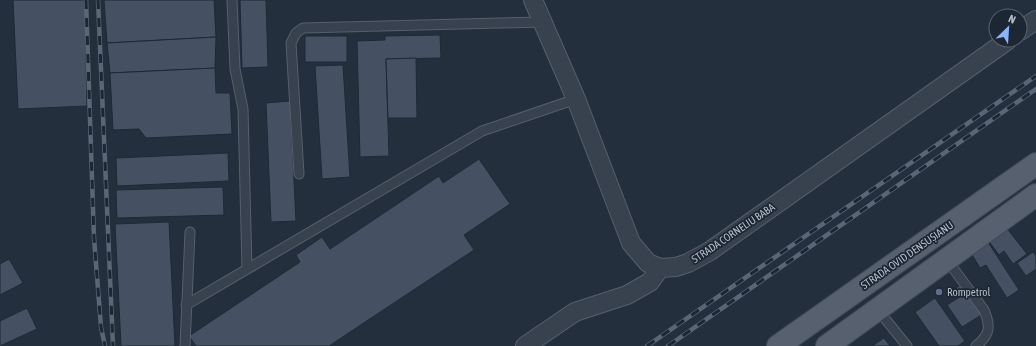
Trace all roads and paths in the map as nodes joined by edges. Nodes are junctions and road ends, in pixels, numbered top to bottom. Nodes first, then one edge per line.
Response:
1 (232, 0) edge
2 (533, 0) edge
3 (542, 22) junction
4 (997, 48) edge
5 (576, 99) junction
6 (1036, 164) edge
7 (299, 174) dead end
8 (1036, 195) edge
9 (190, 232) dead end
10 (947, 260) junction
11 (660, 268) junction
12 (247, 269) junction
13 (186, 305) junction
14 (878, 310) junction
15 (185, 346) edge
16 (525, 346) edge
17 (778, 346) edge
18 (827, 346) edge
19 (907, 346) edge
20 (976, 346) edge

1 - 12 lane
2 - 3 street
3 - 5 street
3 - 7 lane
4 - 11 street, STRADA CORNELIU BABA
5 - 11 street
5 - 12 lane
6 - 17 main road, STRADA OVID DENSUȘIANU
8 - 10 main road
9 - 13 lane
10 - 14 main road
10 - 20 lane
11 - 16 street
12 - 13 lane
13 - 15 lane
14 - 18 main road
14 - 19 lane

